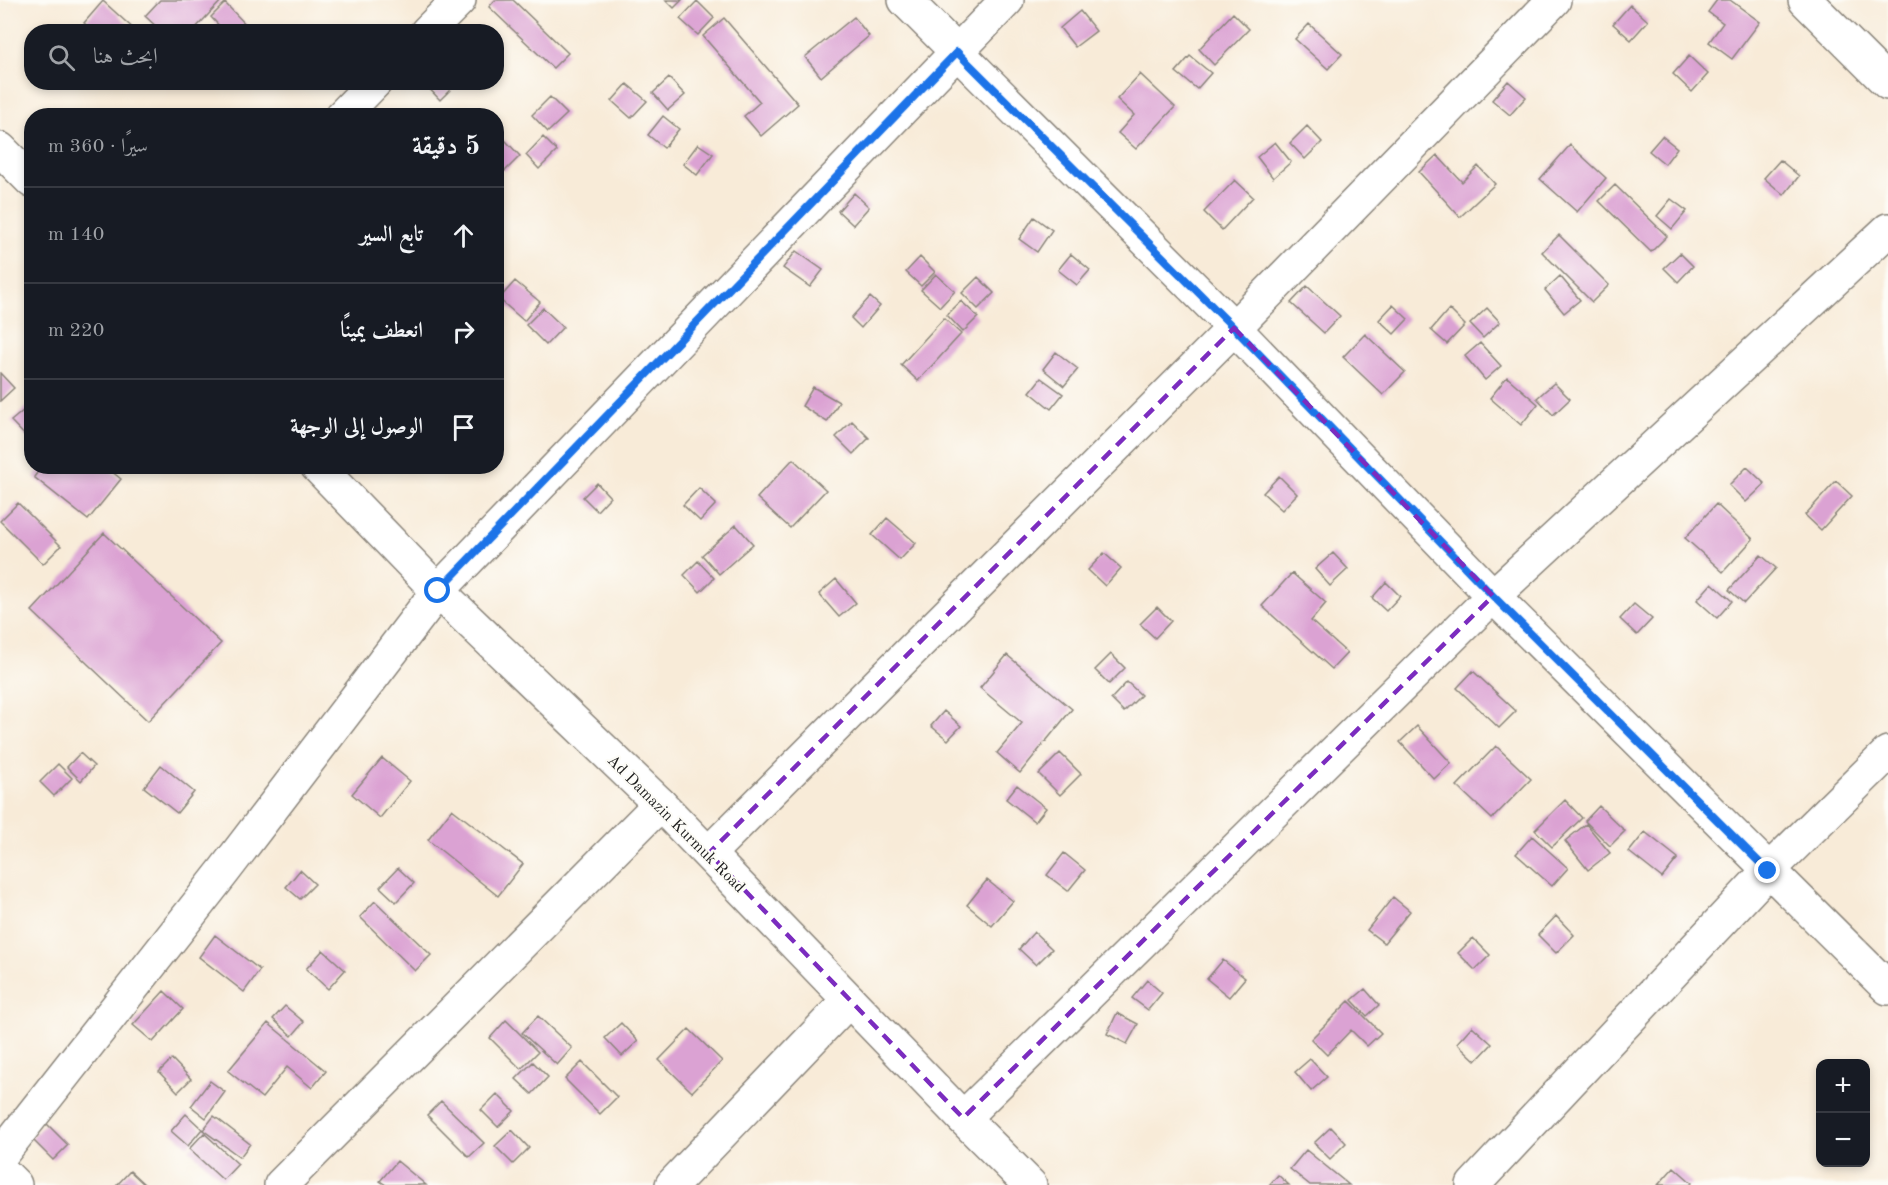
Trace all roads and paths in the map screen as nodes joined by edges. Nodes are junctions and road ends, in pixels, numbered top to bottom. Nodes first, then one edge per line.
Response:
1 (459, 0) edge
2 (905, 0) edge
3 (1007, 0) edge
4 (1554, 0) edge
5 (1805, 0) edge
6 (435, 24) edge
7 (957, 52) junction
8 (1888, 83) edge
9 (367, 90) edge
10 (350, 108) edge
11 (0, 149) edge
12 (24, 172) edge
13 (1888, 230) edge
14 (1234, 328) junction
15 (325, 474) edge
16 (438, 591) junction
17 (1493, 596) junction
18 (1888, 753) edge
19 (660, 804) junction
20 (709, 853) junction
21 (1768, 871) junction
22 (1888, 988) edge
23 (849, 1000) junction
24 (963, 1118) junction
25 (0, 1156) edge
26 (0, 1170) edge
27 (15, 1185) edge
28 (280, 1185) edge
29 (672, 1185) edge
30 (1030, 1185) edge
31 (1473, 1185) edge

1 - 6 main road
2 - 7 main road
3 - 7 main road
4 - 14 main road
5 - 8 main road
7 - 14 main road
7 - 16 main road
9 - 10 main road
11 - 12 main road
13 - 17 main road
14 - 17 main road
14 - 20 main road
15 - 16 main road, Ad Damazin Kurmuk Road
16 - 19 main road, Ad Damazin Kurmuk Road
16 - 25 main road
17 - 21 main road
17 - 24 main road
18 - 21 main road
19 - 20 main road, Ad Damazin Kurmuk Road
19 - 28 main road
20 - 23 main road, Ad Damazin Kurmuk Road
21 - 22 main road
21 - 31 main road
23 - 24 main road, Ad Damazin Kurmuk Road
23 - 29 main road
24 - 30 main road, Ad Damazin Kurmuk Road
26 - 27 main road

